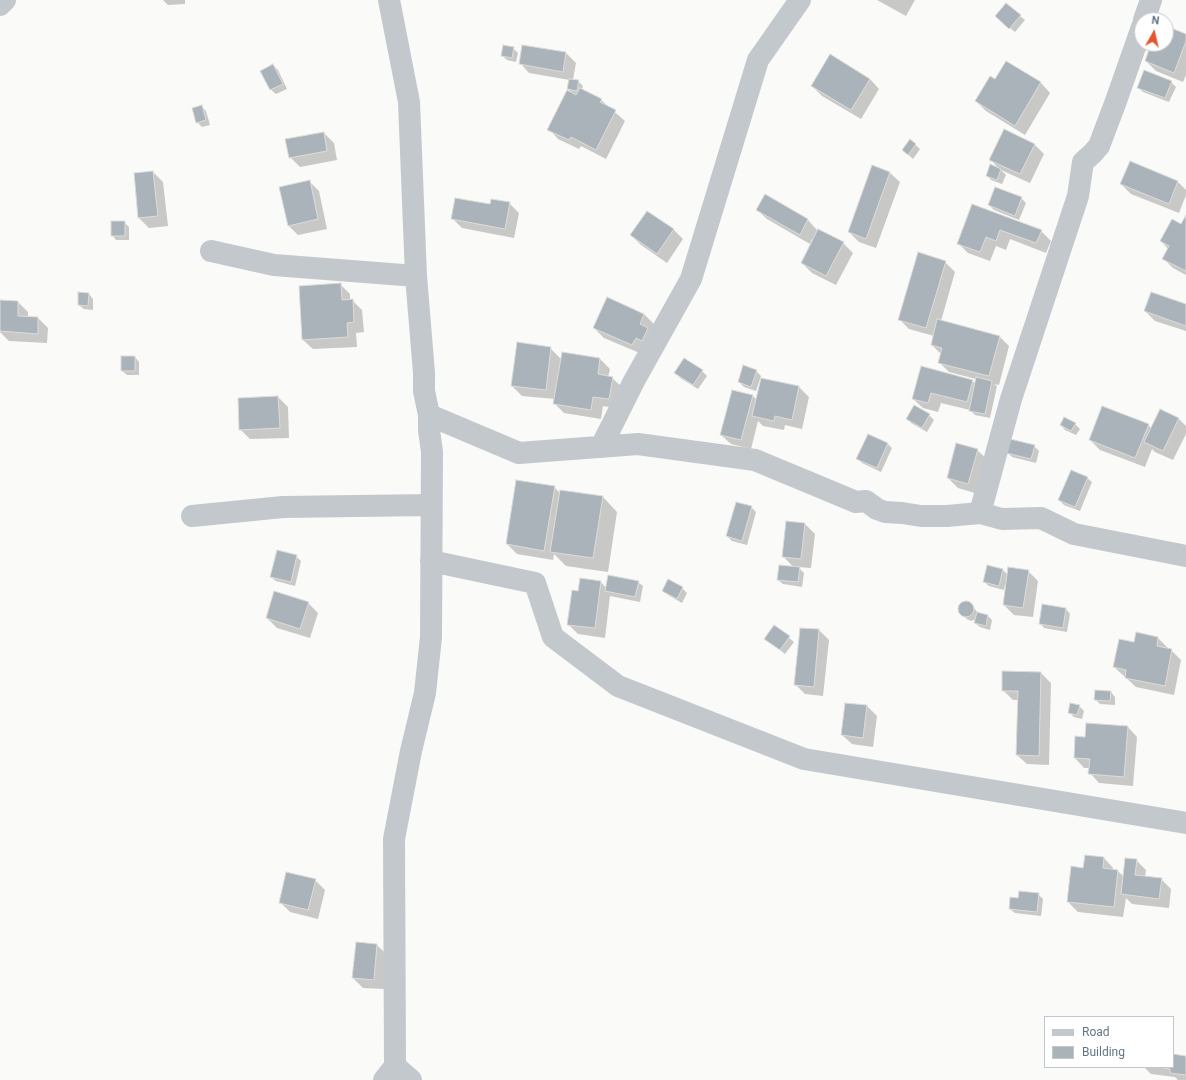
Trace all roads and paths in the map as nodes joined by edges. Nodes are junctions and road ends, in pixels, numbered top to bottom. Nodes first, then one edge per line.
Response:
1 (5, 0) edge
2 (389, 0) edge
3 (800, 0) edge
4 (1151, 0) edge
5 (0, 5) edge
6 (1147, 12) edge
7 (1134, 50) edge
8 (211, 251) dead end
9 (416, 276) junction
10 (429, 415) junction
11 (601, 447) junction
12 (432, 504) junction
13 (980, 513) junction
14 (192, 516) dead end
15 (1186, 556) edge
16 (431, 561) junction
17 (1186, 823) edge
18 (397, 1075) edge

1 - 5 street
2 - 9 street
3 - 11 street
4 - 6 street
7 - 13 street
8 - 9 street
9 - 10 street
10 - 11 street
10 - 12 street
11 - 13 street
12 - 14 street
12 - 16 street
13 - 15 street
16 - 17 street
16 - 18 street

